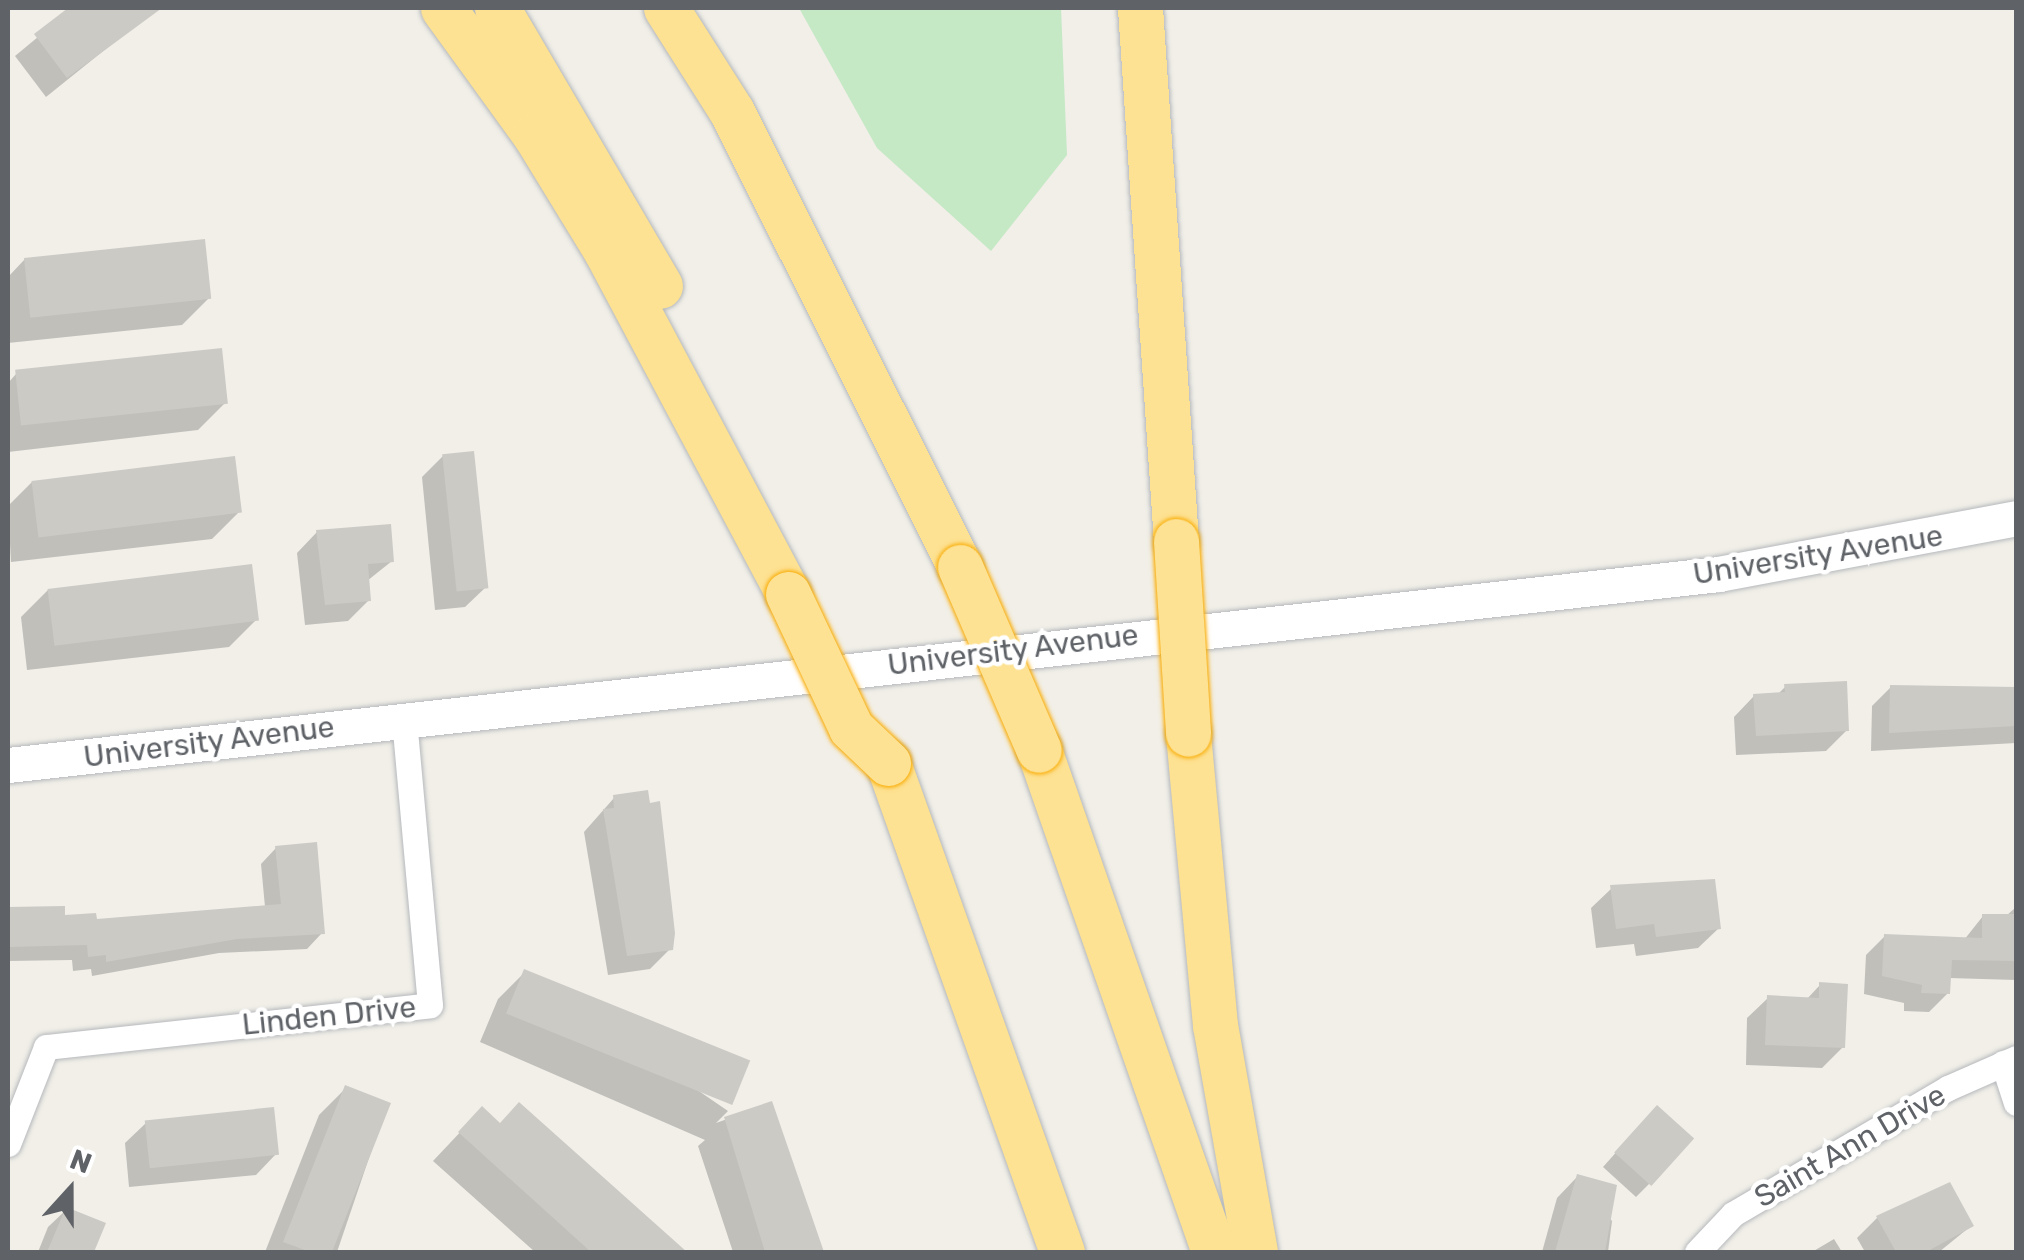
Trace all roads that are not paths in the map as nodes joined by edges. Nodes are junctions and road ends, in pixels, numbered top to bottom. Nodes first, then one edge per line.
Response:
1 (443, 8) edge
2 (497, 8) edge
3 (666, 8) edge
4 (1140, 8) edge
5 (2016, 518) edge
6 (801, 593) junction
7 (404, 720) junction
8 (8, 766) edge
9 (2010, 1060) edge
10 (2016, 1103) edge
11 (8, 1144) edge
12 (1062, 1252) edge
13 (1214, 1252) edge
14 (1255, 1252) edge
15 (1697, 1252) edge

1 - 6 highway
2 - 6 highway
3 - 13 highway, bridge
4 - 14 highway, bridge
5 - 7 main road, University Avenue
6 - 12 highway
7 - 8 main road, University Avenue
7 - 11 street, Linden Drive
9 - 10 street
9 - 15 street, Saint Ann Drive

